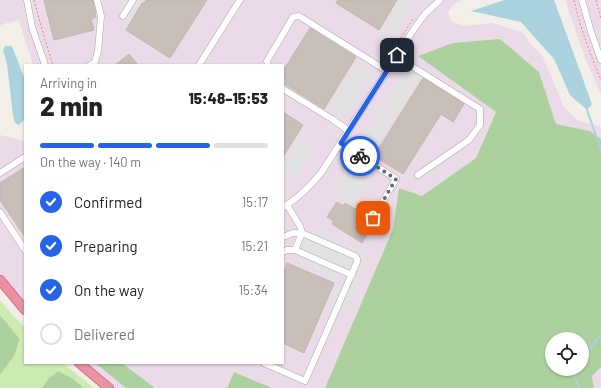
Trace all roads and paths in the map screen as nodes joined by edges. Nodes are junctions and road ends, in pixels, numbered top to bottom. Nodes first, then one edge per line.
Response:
1 (27, 0) edge
2 (34, 0) edge
3 (97, 0) edge
4 (133, 0) edge
5 (240, 0) edge
6 (440, 0) edge
7 (574, 0) edge
8 (582, 0) edge
9 (596, 0) edge
10 (123, 16) dead end
11 (601, 19) edge
12 (601, 60) edge
13 (45, 64) edge
14 (53, 64) edge
15 (91, 64) edge
16 (200, 64) edge
17 (268, 64) edge
18 (413, 67) dead end
19 (387, 71) junction
20 (601, 80) edge
21 (284, 90) edge
22 (349, 130) junction
23 (341, 143) junction
24 (24, 157) edge
25 (0, 173) edge
26 (418, 175) dead end
27 (285, 206) edge
28 (0, 212) edge
29 (373, 218) dead end
30 (302, 233) junction
31 (284, 237) edge
32 (24, 248) edge
33 (295, 250) junction
34 (284, 252) edge
35 (352, 275) junction
36 (0, 280) edge
37 (24, 309) edge
38 (80, 364) edge
39 (266, 364) edge
40 (109, 388) edge

1 - 13 street
2 - 14 path
3 - 15 street
4 - 10 street
5 - 16 street
6 - 19 street
7 - 20 path
8 - 12 street
9 - 11 path
17 - 19 street
18 - 26 street
19 - 22 street
21 - 22 street
22 - 23 street
23 - 27 street
23 - 29 street
24 - 25 street
27 - 30 street
28 - 32 street
30 - 31 street
30 - 33 street
30 - 35 street
33 - 34 street
33 - 35 street
35 - 39 street
36 - 37 highway
38 - 40 highway

